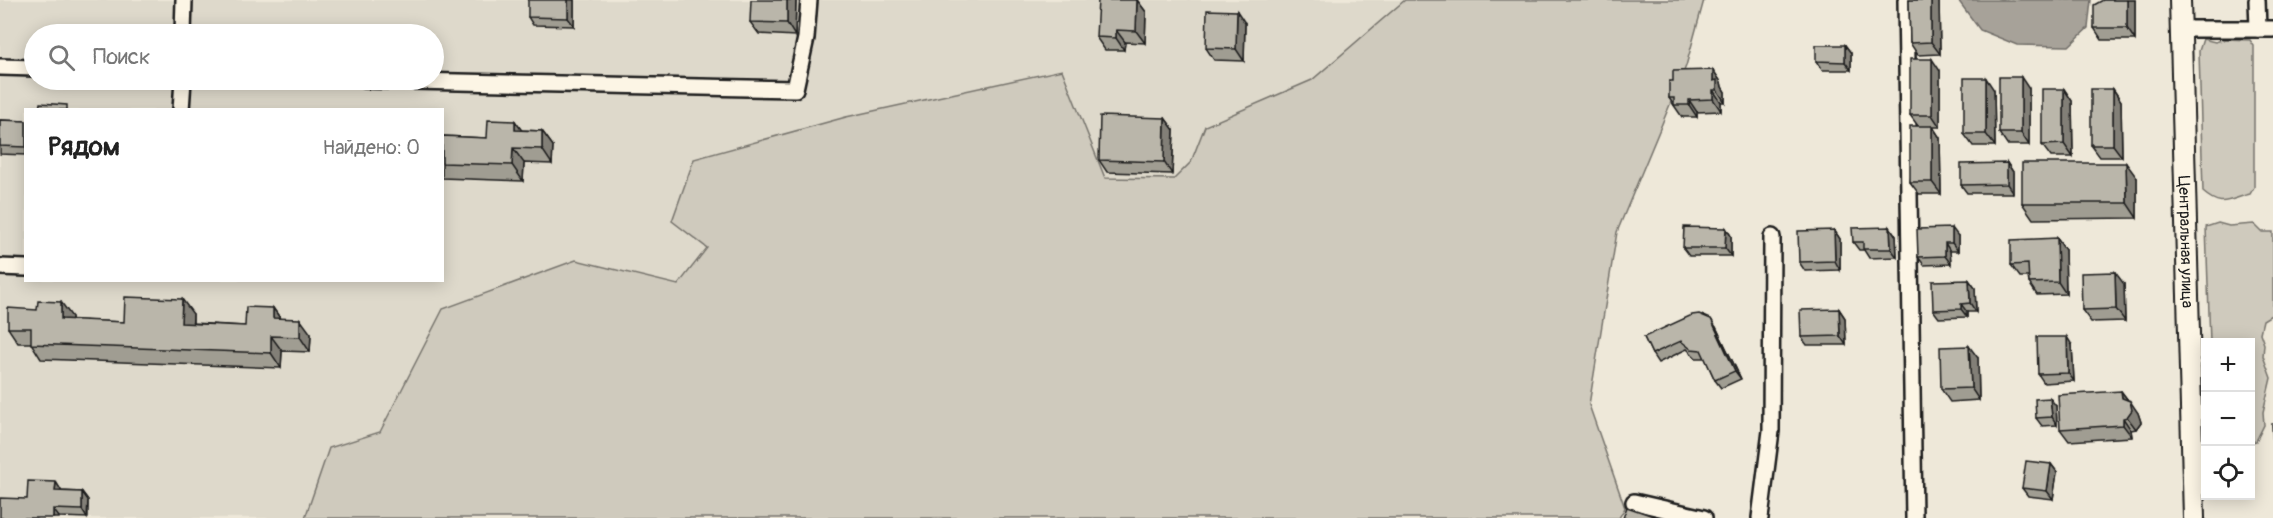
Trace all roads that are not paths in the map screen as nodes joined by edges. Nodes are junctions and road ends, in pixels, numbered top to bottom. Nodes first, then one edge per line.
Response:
1 (184, 0) edge
2 (809, 0) edge
3 (1906, 0) edge
4 (2180, 0) edge
5 (2257, 0) edge
6 (183, 24) edge
7 (2181, 29) junction
8 (2266, 29) edge
9 (0, 67) edge
10 (24, 68) edge
11 (444, 82) edge
12 (182, 90) edge
13 (181, 108) edge
14 (1772, 237) dead end
15 (0, 267) edge
16 (24, 268) edge
17 (1634, 502) dead end
18 (1704, 518) edge
19 (1760, 518) edge
20 (1914, 518) edge
21 (2194, 518) edge

1 - 6 street
2 - 11 street
3 - 20 street
4 - 7 main road, Центральная улица
5 - 8 street
7 - 8 street
7 - 21 main road, Центральная улица
9 - 10 street
12 - 13 street
14 - 19 street
15 - 16 street
17 - 18 street

